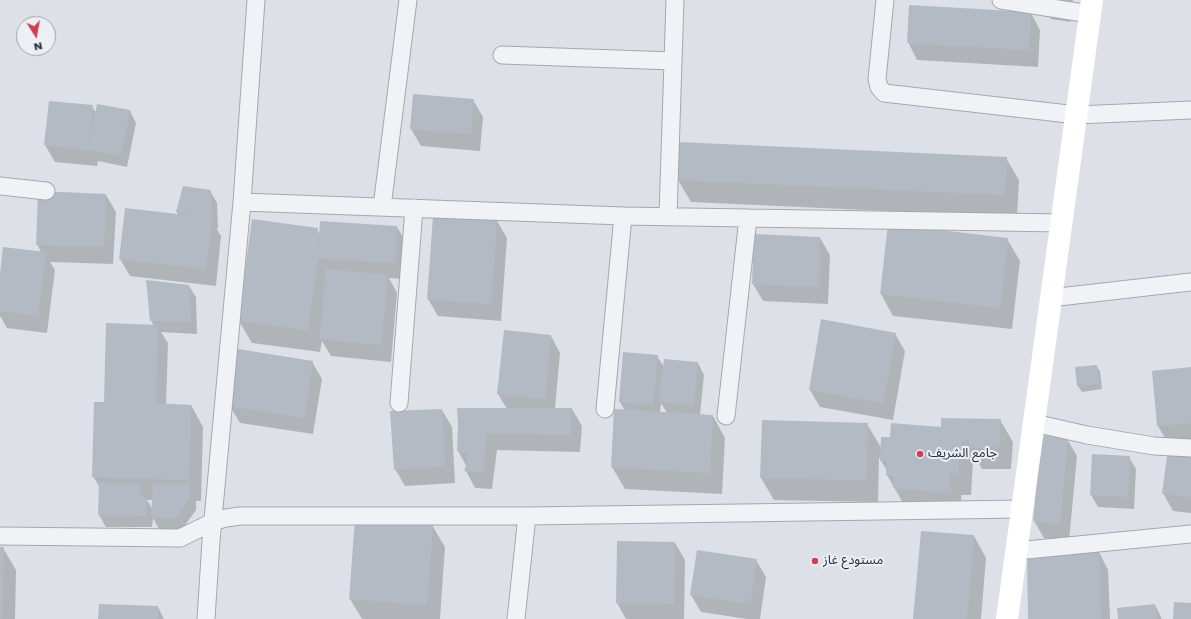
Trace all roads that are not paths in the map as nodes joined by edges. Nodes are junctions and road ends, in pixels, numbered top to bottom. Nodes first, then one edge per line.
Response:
1 (256, 0) edge
2 (408, 0) edge
3 (674, 0) edge
4 (885, 0) edge
5 (1001, 0) edge
6 (1091, 7) edge
7 (502, 55) dead end
8 (673, 61) junction
9 (1191, 110) edge
10 (1077, 115) junction
11 (0, 186) edge
12 (46, 191) dead end
13 (242, 202) junction
14 (382, 207) junction
15 (414, 208) junction
16 (623, 216) junction
17 (668, 216) junction
18 (748, 218) junction
19 (1062, 223) junction
20 (1191, 282) edge
21 (1050, 298) junction
22 (399, 403) dead end
23 (605, 409) dead end
24 (726, 416) dead end
25 (1034, 423) junction
26 (1191, 448) edge
27 (1022, 509) junction
28 (527, 516) junction
29 (213, 522) junction
30 (1191, 534) edge
31 (0, 536) edge
32 (1016, 551) junction
33 (206, 619) edge
34 (516, 619) edge
35 (1007, 619) edge

1 - 13 street
2 - 14 street
3 - 8 street
4 - 10 street
5 - 6 street
6 - 10 main road
7 - 8 street
8 - 17 street
9 - 10 street
10 - 19 main road
11 - 12 street
13 - 14 street
13 - 29 street
14 - 15 street
15 - 16 street
15 - 22 street
16 - 17 street
16 - 23 street
17 - 18 street
18 - 19 street
18 - 24 street
19 - 21 main road
20 - 21 street
21 - 25 main road
25 - 26 street
25 - 27 main road
27 - 28 street
27 - 32 main road
28 - 29 street
28 - 34 street
29 - 31 street
29 - 33 street
30 - 32 street
32 - 35 main road

